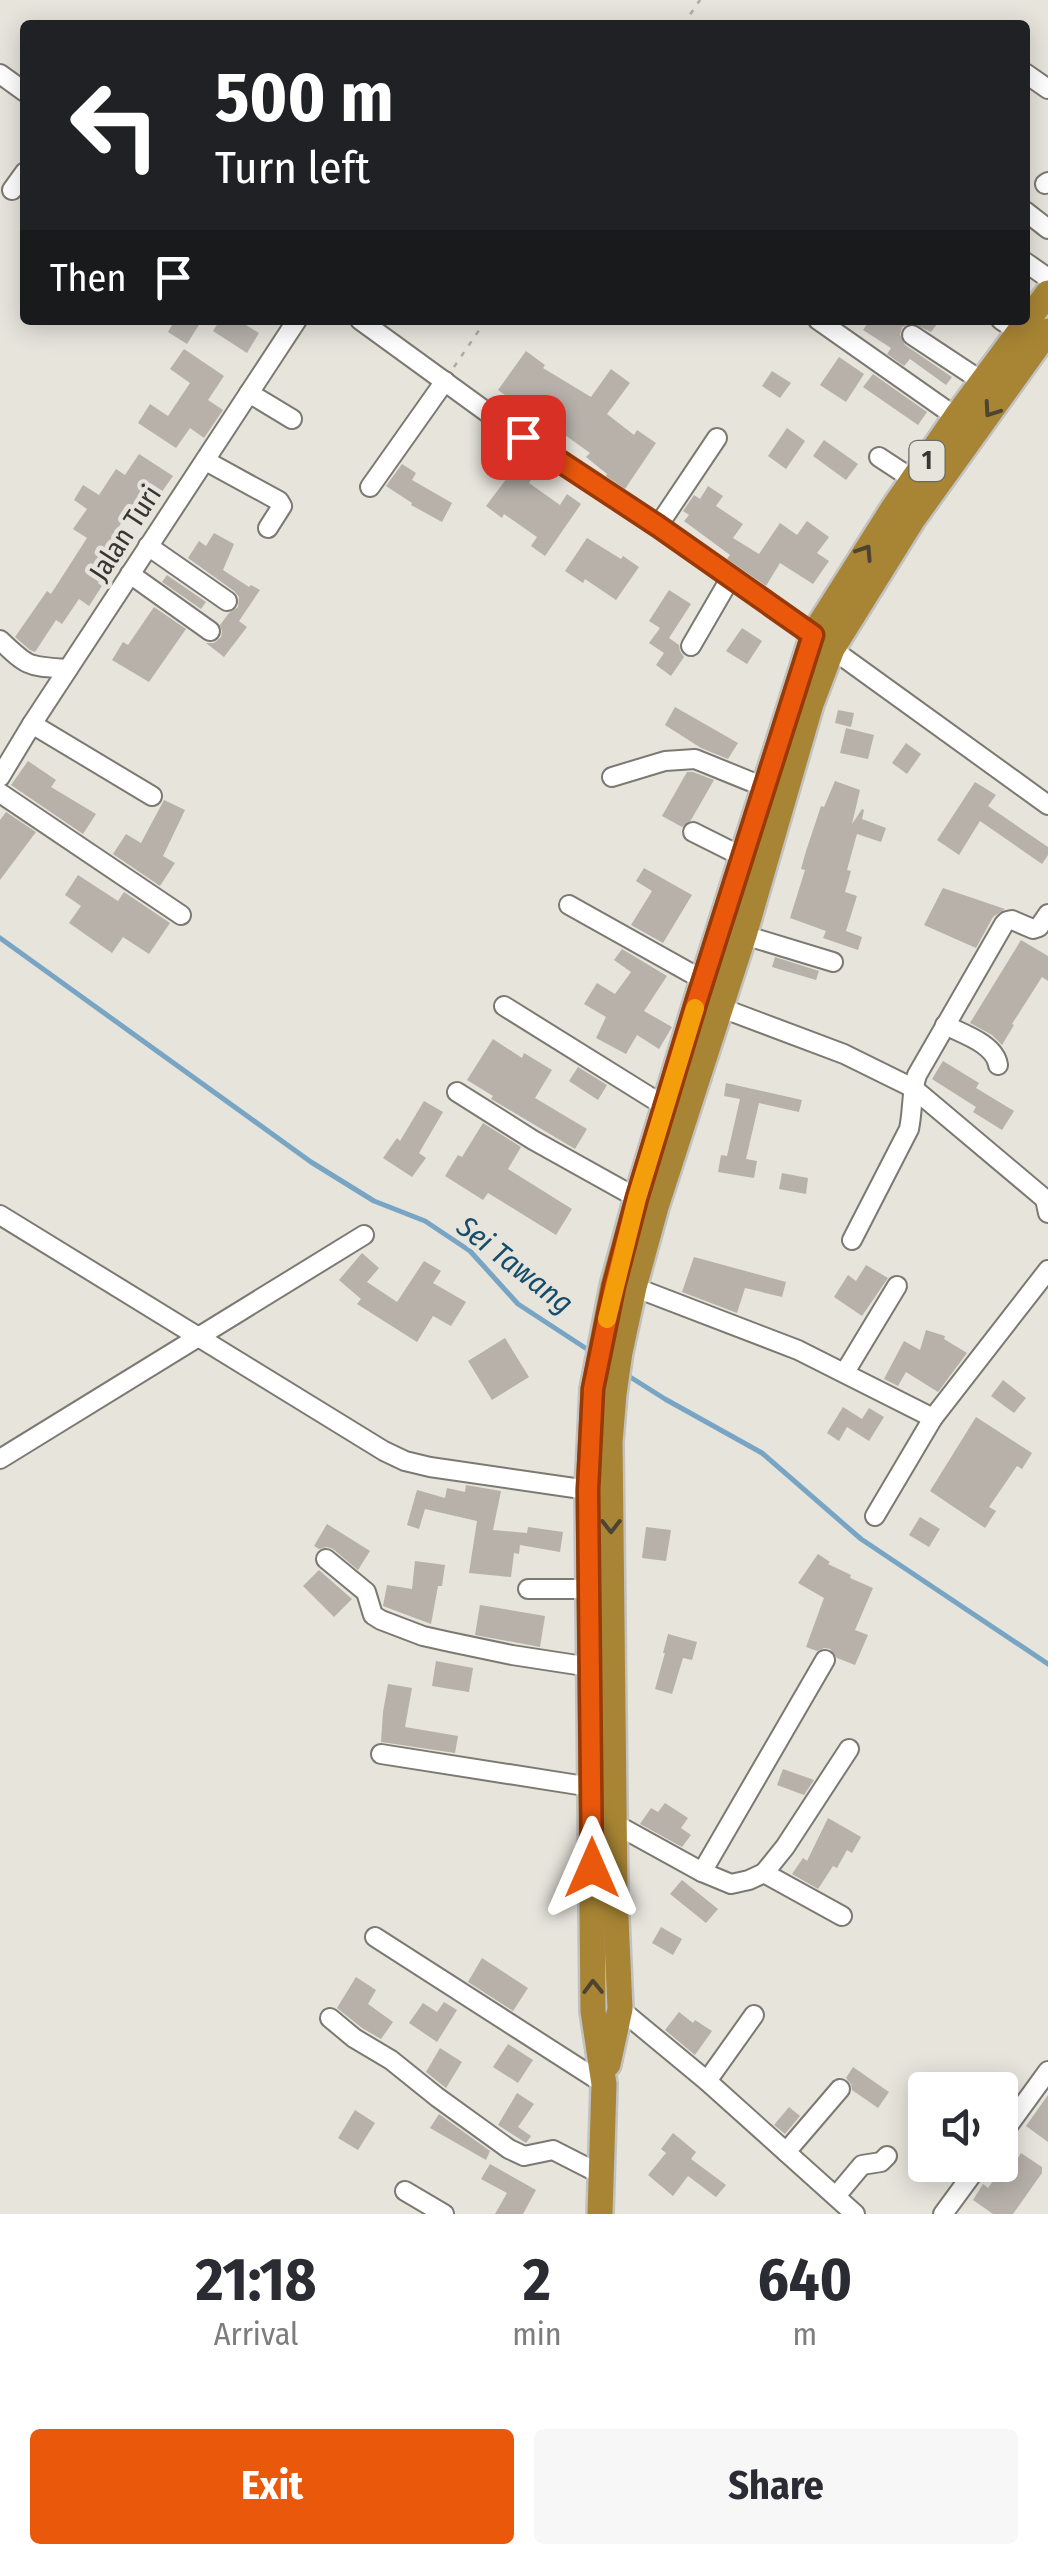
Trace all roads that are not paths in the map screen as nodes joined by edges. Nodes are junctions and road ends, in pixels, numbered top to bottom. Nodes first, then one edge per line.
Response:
1 (20, 179) edge
2 (12, 190) dead end
3 (294, 325) edge
4 (367, 325) edge
5 (825, 325) edge
6 (1010, 326) edge
7 (1048, 330) edge
8 (912, 335) dead end
9 (445, 380) junction
10 (983, 382) junction
11 (249, 393) junction
12 (956, 417) junction
13 (292, 419) dead end
14 (717, 438) dead end
15 (880, 457) dead end
16 (206, 461) junction
17 (914, 480) junction
18 (370, 487) dead end
19 (658, 526) junction
20 (268, 528) dead end
21 (148, 546) junction
22 (130, 574) junction
23 (731, 576) junction
24 (227, 601) dead end
25 (210, 631) dead end
26 (0, 640) edge
27 (822, 642) junction
28 (691, 646) dead end
29 (68, 668) junction
30 (32, 724) junction
31 (0, 776) edge
32 (612, 777) dead end
33 (764, 787) junction
34 (0, 793) edge
35 (152, 796) dead end
36 (1048, 805) edge
37 (693, 832) dead end
38 (743, 857) junction
39 (569, 905) dead end
40 (1048, 914) edge
41 (182, 916) dead end
42 (744, 935) junction
43 (833, 962) dead end
44 (716, 991) junction
45 (504, 1006) dead end
46 (945, 1025) junction
47 (998, 1065) dead end
48 (913, 1088) junction
49 (456, 1092) dead end
50 (666, 1107) junction
51 (637, 1198) junction
52 (1048, 1213) edge
53 (0, 1215) edge
54 (364, 1235) dead end
55 (852, 1240) dead end
56 (1048, 1270) edge
57 (634, 1286) junction
58 (897, 1286) dead end
59 (198, 1336) junction
60 (610, 1351) junction
61 (846, 1372) junction
62 (603, 1392) junction
63 (933, 1418) junction
64 (0, 1459) edge
65 (588, 1490) junction
66 (875, 1516) dead end
67 (326, 1559) dead end
68 (588, 1589) junction
69 (528, 1590) dead end
70 (825, 1660) dead end
71 (590, 1667) junction
72 (849, 1749) dead end
73 (380, 1754) dead end
74 (591, 1786) junction
75 (615, 1824) junction
76 (702, 1872) junction
77 (764, 1873) junction
78 (842, 1916) dead end
79 (375, 1937) dead end
80 (620, 2009) junction
81 (754, 2015) dead end
82 (330, 2018) dead end
83 (1048, 2070) edge
84 (707, 2081) junction
85 (604, 2084) junction
86 (840, 2089) dead end
87 (1018, 2112) edge
88 (786, 2152) junction
89 (887, 2156) dead end
90 (602, 2175) junction
91 (967, 2182) edge
92 (405, 2191) dead end
93 (836, 2196) junction
94 (444, 2214) edge
95 (600, 2214) edge
96 (855, 2214) edge
97 (943, 2214) edge

1 - 2 street
3 - 11 street, Jalan Turi
4 - 9 street
5 - 12 street
6 - 10 highway, 1
7 -> 27 highway, 1
8 - 10 street
9 - 18 street
9 - 19 street
10 - 12 highway, 1
11 - 13 street
11 - 16 street, Jalan Turi
12 - 17 highway, 1
14 - 19 street
15 - 17 street
16 - 20 street
16 - 21 street, Jalan Turi
27 -> 17 highway, 1
19 - 23 street
21 - 22 street, Jalan Turi
21 - 24 street
22 - 25 street
22 - 29 street, Jalan Turi
23 - 27 street
23 - 28 street
26 - 29 street
27 - 33 highway, 1
27 - 36 street
27 - 42 highway, 1
29 - 30 street, Jalan Turi
30 - 31 street, Jalan Turi
30 - 35 street
32 - 33 street
33 - 38 highway, 1
34 - 41 street
37 - 38 street
38 - 44 highway, 1
39 - 44 street
40 - 46 street
42 - 43 street
42 - 44 highway, 1
44 - 48 street
44 - 50 highway, 1
44 - 57 highway, 1
45 - 50 street
46 - 47 street
46 - 48 street
48 - 52 street
48 - 55 street
49 - 51 street
50 - 51 highway, 1
51 - 60 highway, 1
53 - 59 street
54 - 59 street
56 - 63 street
57 - 60 highway, 1
57 - 61 street
58 - 61 street
59 - 64 street
59 - 65 street
60 - 62 highway, 1
61 - 63 street
62 - 65 highway, 1
62 -> 75 highway, 1
63 - 66 street
65 - 68 highway, 1
67 - 71 street
68 - 69 street
68 - 71 highway, 1
70 - 76 street
71 - 74 highway, 1
72 - 77 street
73 - 74 street
85 -> 74 highway, 1
75 - 76 street
75 - 80 highway, 1
76 - 77 street
77 - 78 street
79 - 85 street
80 - 84 street
80 - 85 highway, 1
81 - 84 street
82 - 90 street
83 - 87 street
84 - 88 street
85 - 90 highway, 1
86 - 88 street
88 - 93 street
89 - 93 street
90 - 95 highway, 1
91 - 97 street
92 - 94 street
93 - 96 street

